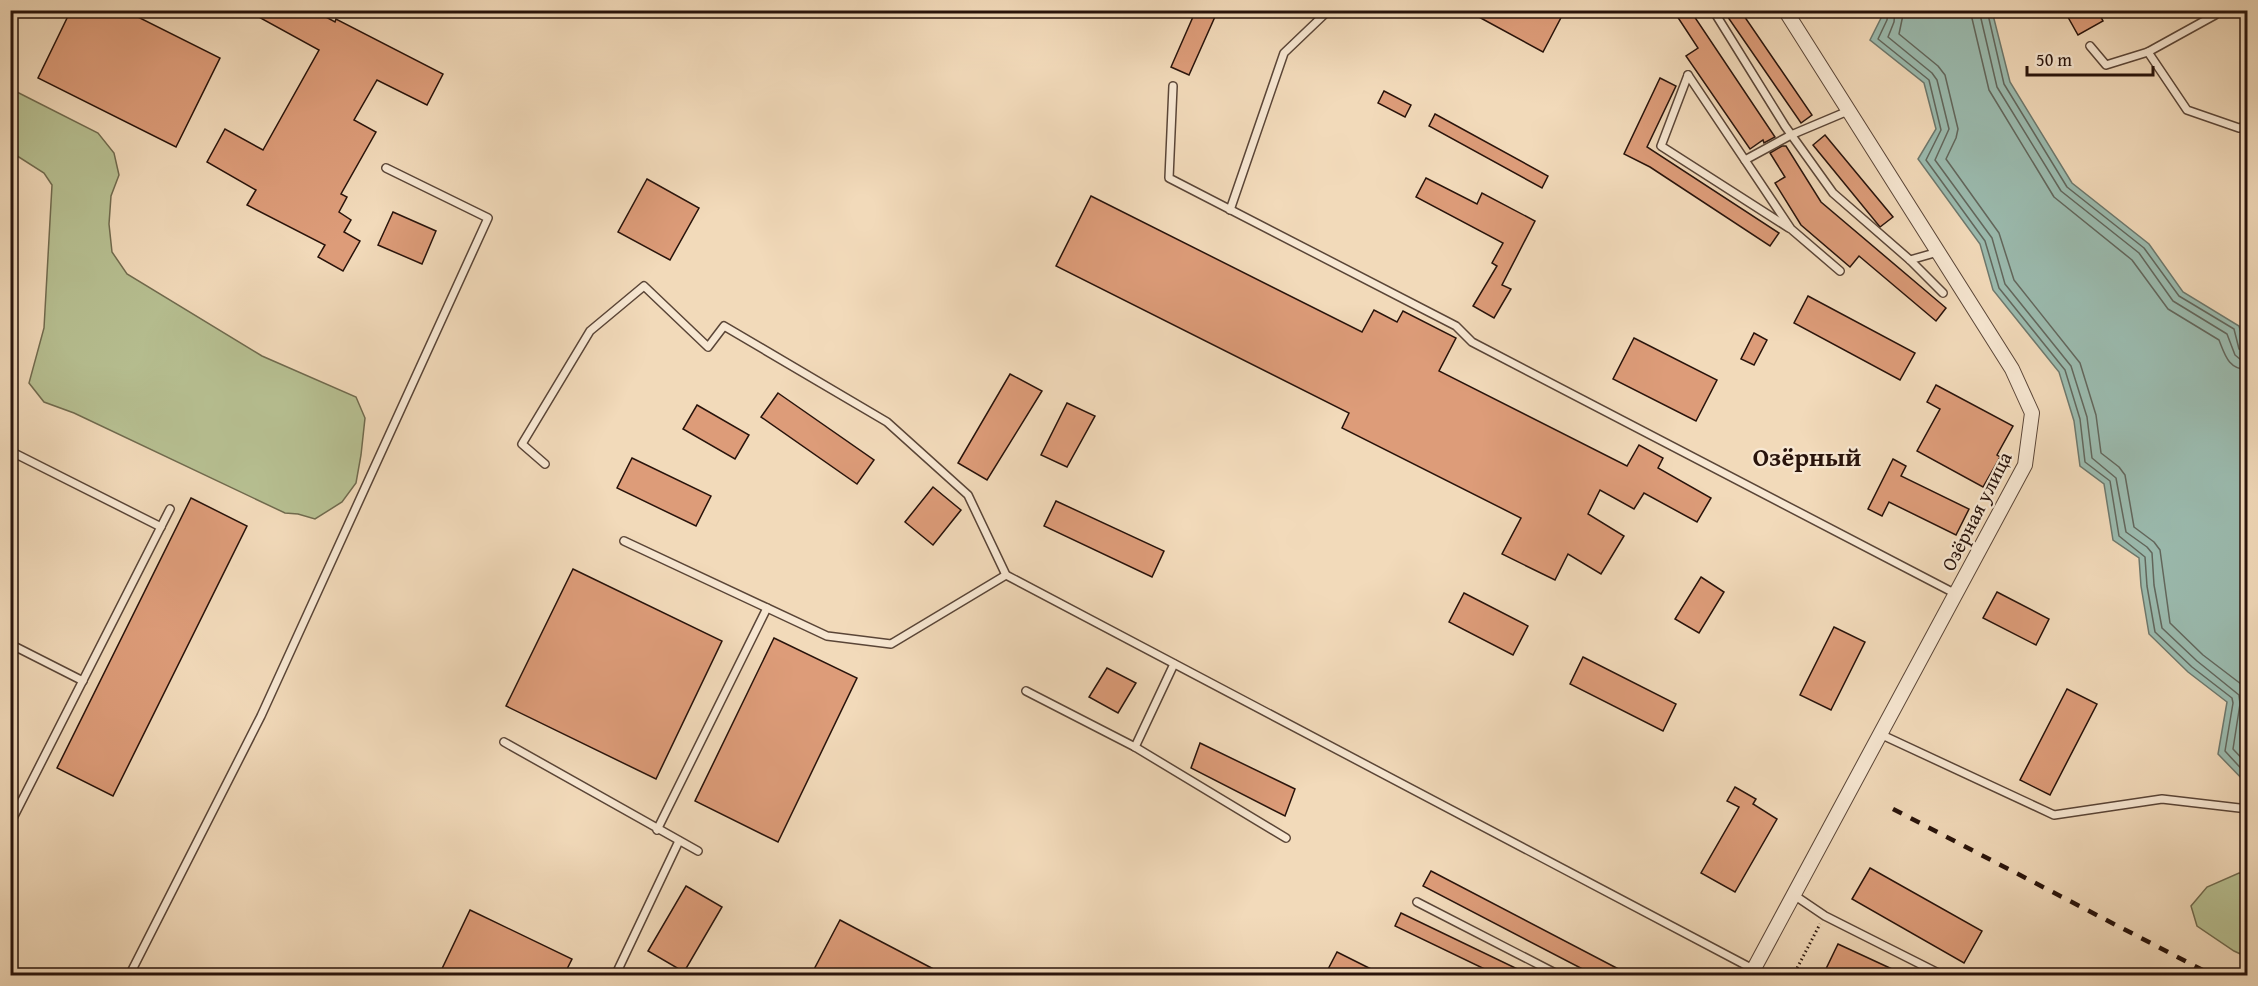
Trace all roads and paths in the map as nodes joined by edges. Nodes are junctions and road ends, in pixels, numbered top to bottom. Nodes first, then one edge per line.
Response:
1 (1329, 10) edge
2 (1713, 10) edge
3 (1785, 10) edge
4 (2213, 10) edge
5 (2090, 46) dead end
6 (2148, 52) junction
7 (1173, 86) dead end
8 (1848, 111) junction
9 (2247, 124) edge
10 (1791, 135) junction
11 (1745, 159) junction
12 (386, 168) dead end
13 (1230, 210) junction
14 (1791, 229) junction
15 (1938, 252) junction
16 (1910, 260) junction
17 (1840, 271) dead end
18 (1943, 293) dead end
19 (10, 451) edge
20 (545, 464) dead end
21 (170, 509) dead end
22 (161, 527) junction
23 (624, 541) dead end
24 (1006, 575) junction
25 (1956, 594) junction
26 (767, 608) junction
27 (10, 644) edge
28 (1174, 664) junction
29 (83, 681) junction
30 (1026, 690) dead end
31 (1880, 734) junction
32 (504, 742) dead end
33 (1135, 747) junction
34 (2247, 809) edge
35 (10, 824) edge
36 (657, 830) junction
37 (1286, 838) dead end
38 (679, 842) junction
39 (698, 851) dead end
40 (1794, 895) junction
41 (1417, 902) dead end
42 (1825, 916) junction
43 (1752, 972) edge
44 (129, 975) edge
45 (615, 975) edge
46 (1561, 975) edge
47 (1793, 975) edge
48 (1944, 975) edge

1 - 13 lane
2 - 10 lane
3 - 8 street, Озёрная улица
4 - 6 lane
5 - 6 lane
6 - 9 lane
7 - 13 lane
8 - 10 lane
8 - 15 street, Озёрная улица
10 - 11 lane
10 - 16 lane
11 - 14 lane
11 - 14 lane
12 - 44 lane
13 - 25 lane
14 - 17 lane
15 - 16 lane
15 - 25 street, Озёрная улица
16 - 18 lane
19 - 22 lane
20 - 24 lane
21 - 22 lane
22 - 29 lane
23 - 26 lane
24 - 26 lane
24 - 28 lane
25 - 31 street, Озёрная улица
26 - 36 lane
27 - 29 lane
28 - 33 lane
28 - 43 lane
29 - 35 lane
30 - 33 lane
31 - 34 lane
31 - 40 street, Озёрная улица
32 - 36 lane
33 - 37 lane
36 - 38 lane
38 - 39 lane
38 - 45 lane
40 - 42 lane
40 - 43 street, Озёрная улица
41 - 46 lane
42 - 47 path
42 - 48 lane

